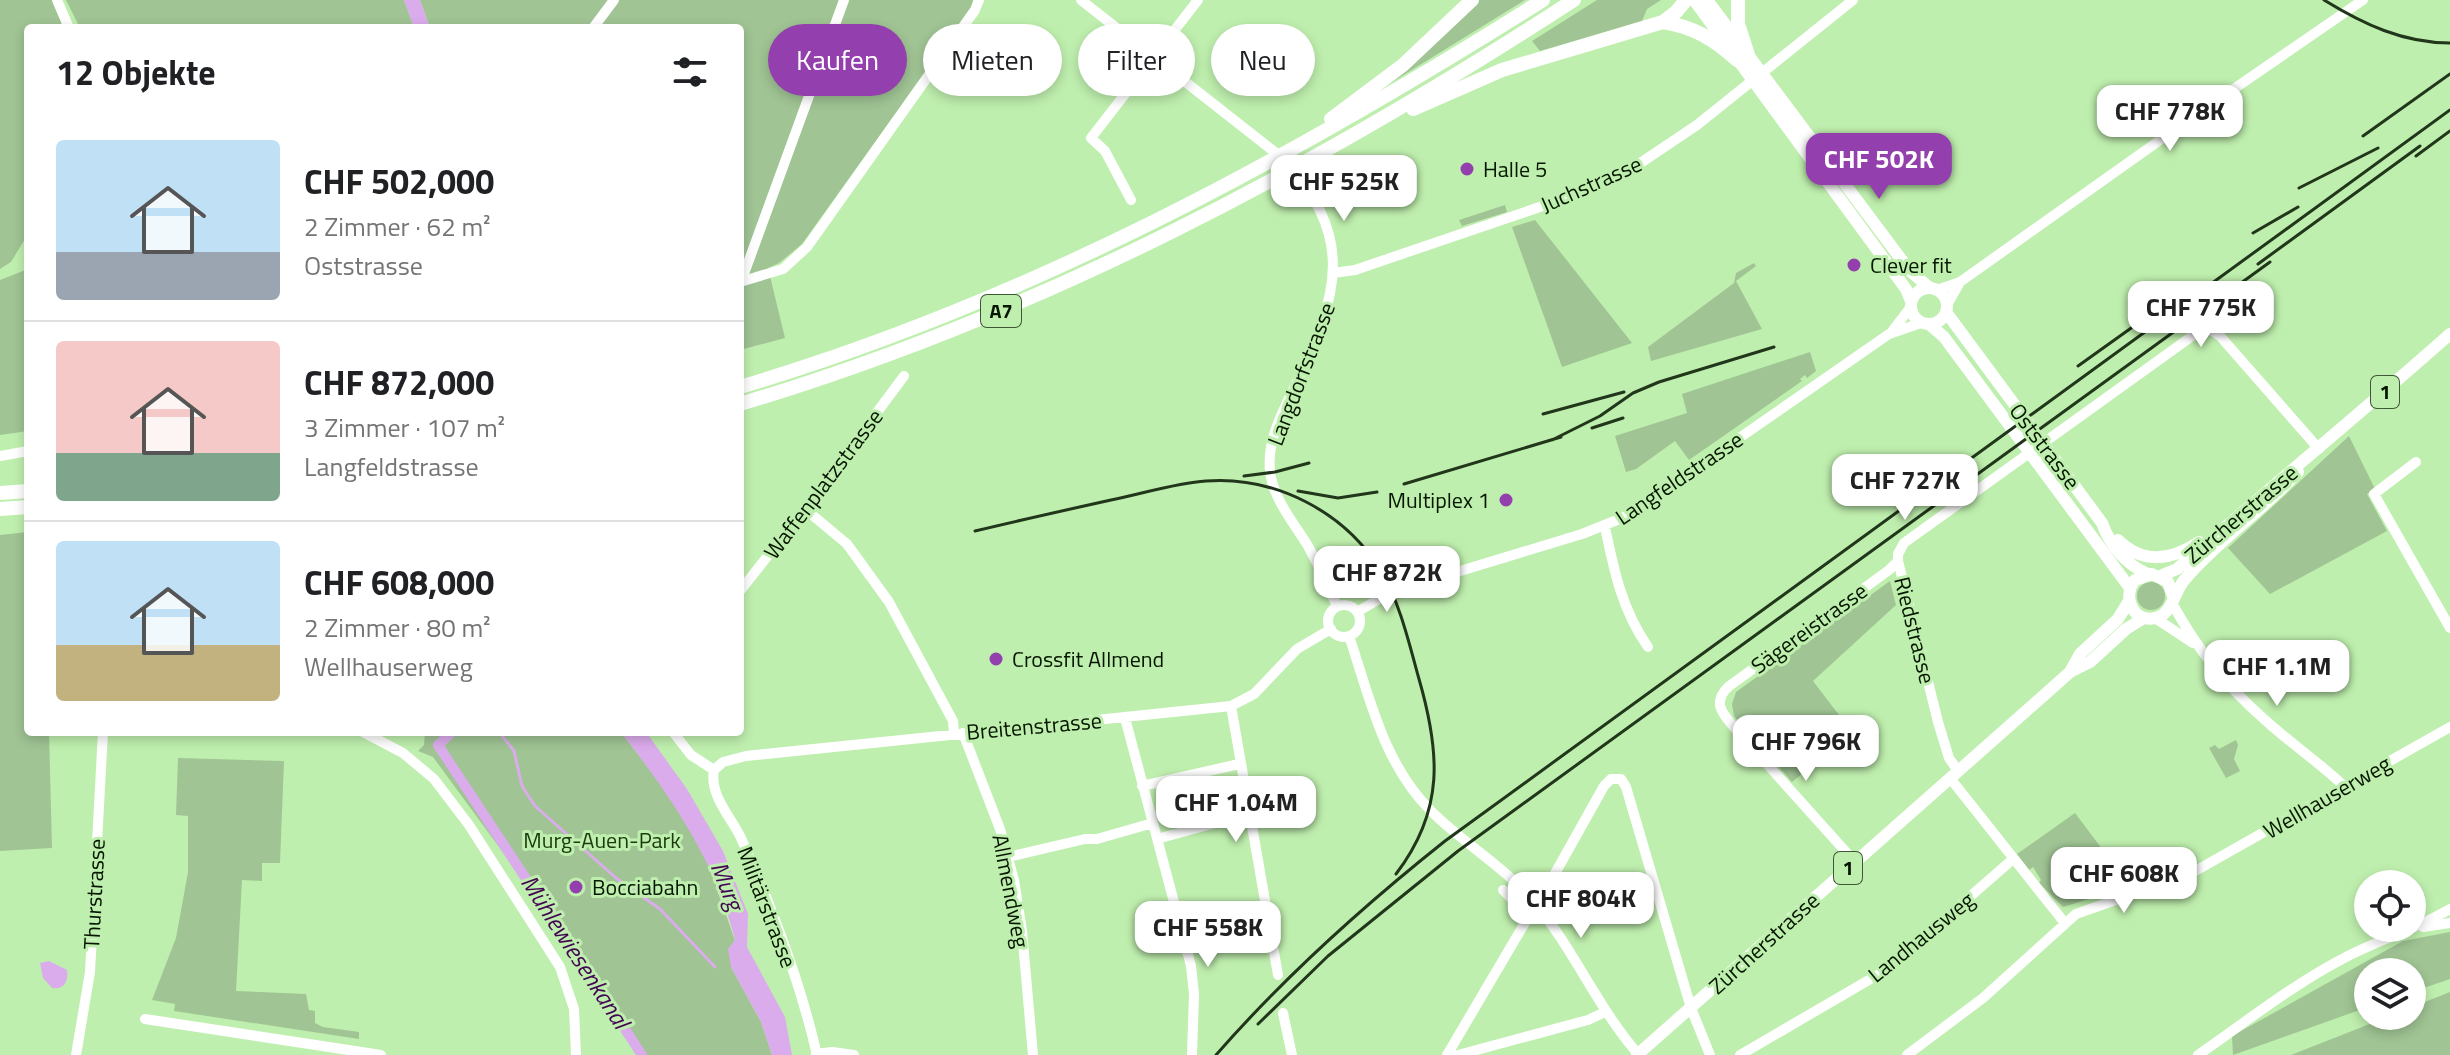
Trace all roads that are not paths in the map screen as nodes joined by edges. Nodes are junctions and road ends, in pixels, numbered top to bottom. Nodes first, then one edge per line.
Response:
1 (57, 0) edge
2 (614, 0) edge
3 (844, 0) edge
4 (979, 0) edge
5 (1081, 0) edge
6 (1198, 0) edge
7 (1472, 0) edge
8 (1543, 0) edge
9 (1574, 0) edge
10 (1686, 0) edge
11 (1694, 0) edge
12 (1707, 0) edge
13 (1738, 0) edge
14 (1853, 0) edge
15 (2363, 0) edge
16 (1663, 22) junction
17 (67, 24) edge
18 (596, 24) edge
19 (1112, 24) edge
20 (1180, 24) edge
21 (1746, 62) junction
22 (1765, 88) junction
23 (1195, 89) edge
24 (1124, 96) edge
25 (1337, 144) junction
26 (1276, 159) junction
27 (1131, 200) dead end
28 (744, 271) edge
29 (1333, 273) junction
30 (744, 281) edge
31 (1960, 282) junction
32 (1934, 289) junction
33 (1911, 304) junction
34 (1947, 309) junction
35 (1925, 324) junction
36 (1889, 334) junction
37 (2450, 334) edge
38 (904, 376) dead end
39 (744, 386) edge
40 (744, 403) edge
41 (2319, 449) junction
42 (24, 452) edge
43 (0, 456) edge
44 (2416, 462) dead end
45 (24, 491) edge
46 (0, 493) edge
47 (24, 507) edge
48 (0, 509) edge
49 (805, 509) junction
50 (2231, 520) junction
51 (2102, 523) junction
52 (1605, 527) junction
53 (1898, 561) junction
54 (1881, 575) junction
55 (2154, 575) junction
56 (1904, 583) junction
57 (744, 586) edge
58 (2129, 594) junction
59 (2172, 600) junction
60 (1337, 606) junction
61 (1357, 612) junction
62 (2150, 618) junction
63 (2450, 628) edge
64 (1331, 629) junction
65 (1349, 636) junction
66 (2194, 644) junction
67 (1648, 647) dead end
68 (2070, 672) junction
69 (1231, 706) junction
70 (1125, 718) junction
71 (2450, 727) edge
72 (958, 733) junction
73 (103, 736) edge
74 (372, 736) edge
75 (676, 736) edge
76 (1239, 764) junction
77 (714, 770) junction
78 (1954, 775) junction
79 (1142, 786) junction
80 (2345, 787) junction
81 (1248, 814) junction
82 (1153, 823) junction
83 (1157, 839) junction
84 (1008, 857) junction
85 (2013, 859) junction
86 (1855, 862) junction
87 (1503, 890) dead end
88 (1535, 904) junction
89 (2450, 909) edge
90 (1265, 913) junction
91 (2064, 922) junction
92 (2426, 922) edge
93 (2450, 923) edge
94 (2426, 926) edge
95 (1184, 935) junction
96 (2381, 942) edge
97 (1278, 975) dead end
98 (1691, 1008) junction
99 (1605, 1012) junction
100 (1283, 1013) dead end
101 (145, 1019) dead end
102 (1637, 1054) edge
103 (76, 1055) edge
104 (381, 1055) edge
105 (576, 1055) edge
106 (816, 1055) edge
107 (854, 1055) edge
108 (1033, 1055) edge
109 (1192, 1055) edge
110 (1292, 1055) edge
111 (1447, 1055) edge
112 (1458, 1055) edge
113 (1710, 1055) edge
114 (1740, 1055) edge
115 (1907, 1055) edge
116 (2198, 1055) edge

1 - 17 street
2 - 18 street
3 - 28 street
4 - 30 street
5 - 19 street, Langdorfstrasse
6 - 20 street
7 - 26 highway, A7
8 - 26 highway, A7
9 - 25 highway, A7
10 - 16 highway, A7
11 - 21 main road
12 - 21 main road
13 - 21 highway
14 - 29 street, Juchstrasse
15 - 31 street
16 - 21 highway
16 - 25 highway, A7
21 - 22 main road
22 - 32 main road
22 - 33 main road
23 - 29 street, Langdorfstrasse
24 - 27 street
25 - 40 highway, A7
26 - 39 highway, A7
29 - 60 street, Langdorfstrasse
31 - 32 street
31 - 34 street
32 - 33 main road
32 - 34 main road
33 - 35 main road
33 - 36 street, Langfeldstrasse
34 - 35 main road
34 - 51 main road, Oststrasse
35 - 36 street, Langfeldstrasse
35 - 58 main road, Oststrasse
36 - 52 street, Langfeldstrasse
37 - 41 main road, Zürcherstrasse / 1
38 - 49 street, Waffenplatzstrasse
41 - 50 main road, Zürcherstrasse / 1
41 - 53 street, Riedstrasse
41 - 59 main road, Zürcherstrasse / 1
42 - 43 street
44 - 63 street
45 - 46 highway
47 - 48 highway
49 - 57 street, Waffenplatzstrasse
49 - 72 street, Allmendweg
50 - 51 main road
50 - 55 main road, Zürcherstrasse / 1
51 - 55 main road, Oststrasse
52 - 61 street, Langfeldstrasse
52 - 67 street
53 - 54 street, Sägereistrasse
53 - 56 street, Riedstrasse
54 - 56 street, Sägereistrasse
54 - 86 street, Sägereistrasse
55 - 58 main road
55 - 59 main road
56 - 78 street, Riedstrasse
58 - 62 main road
58 - 68 main road, Zürcherstrasse / 1
59 - 62 main road
59 - 66 street
60 - 61 street
60 - 64 street
61 - 65 street
62 - 66 street
62 - 68 main road, Zürcherstrasse / 1
64 - 65 street
64 - 69 street, Breitenstrasse
65 - 88 street
66 - 80 street
68 - 78 main road, Zürcherstrasse / 1
69 - 70 street, Breitenstrasse
69 - 76 street
70 - 72 street, Breitenstrasse
70 - 79 street
71 - 80 street, Wellhauserweg
72 - 77 street, Breitenstrasse
72 - 84 street, Allmendweg
73 - 103 street, Thurstrasse
74 - 105 street
75 - 77 street
76 - 79 street
76 - 81 street
77 - 106 street, Militärstrasse
78 - 85 street
78 - 86 main road, Zürcherstrasse / 1
79 - 82 street
80 - 91 street, Wellhauserweg
81 - 83 street
81 - 90 street
82 - 83 street
82 - 84 street
83 - 95 street
84 - 108 street, Allmendweg
85 - 91 street
85 - 114 street, Landhausweg
86 - 98 main road, Zürcherstrasse / 1
87 - 111 street
88 - 98 street
88 - 99 street
89 - 92 street
90 - 95 street
90 - 97 street
91 - 115 street, Wellhauserweg
93 - 94 street
95 - 109 street
96 - 116 street
98 - 102 main road, Zürcherstrasse / 1
98 - 113 street
99 - 102 street
99 - 112 street
100 - 110 street
101 - 104 street
106 - 107 street

